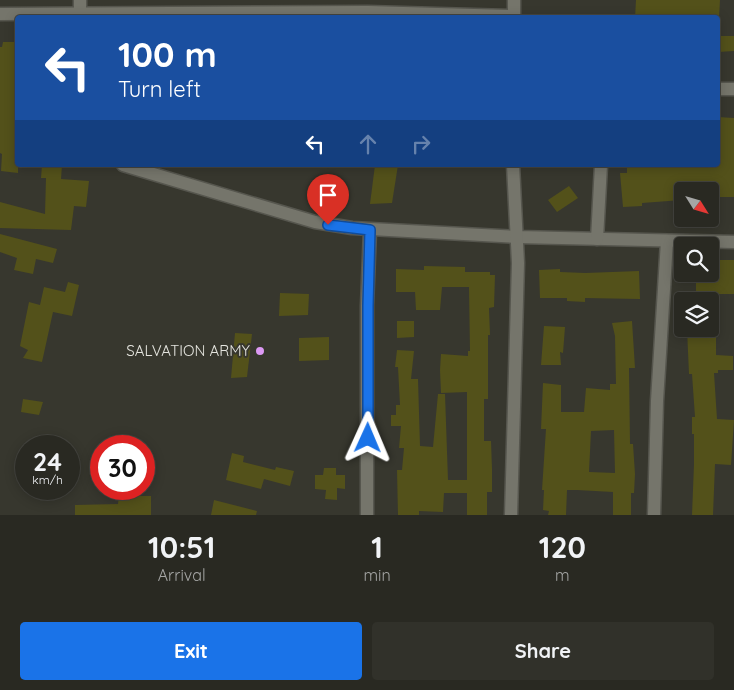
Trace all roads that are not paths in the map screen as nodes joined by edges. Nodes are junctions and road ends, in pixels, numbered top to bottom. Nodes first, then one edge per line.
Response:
1 (80, 0) edge
2 (514, 0) edge
3 (227, 6) edge
4 (368, 6) edge
5 (0, 14) edge
6 (80, 14) junction
7 (91, 15) edge
8 (114, 15) edge
9 (487, 15) edge
10 (514, 15) edge
11 (720, 89) edge
12 (734, 89) edge
13 (130, 167) edge
14 (512, 167) edge
15 (600, 167) edge
16 (370, 230) junction
17 (518, 237) junction
18 (597, 239) junction
19 (667, 241) junction
20 (734, 242) edge
21 (367, 515) edge
22 (511, 515) edge
23 (654, 515) edge

1 - 6 street
2 - 10 street
3 - 4 street
3 - 8 street
4 - 9 street
5 - 6 street
6 - 7 street
11 - 12 street
13 - 16 street
14 - 17 street
15 - 18 street
16 - 17 street
16 - 21 street
17 - 18 street
17 - 22 street
18 - 19 street
19 - 20 street
19 - 23 street

